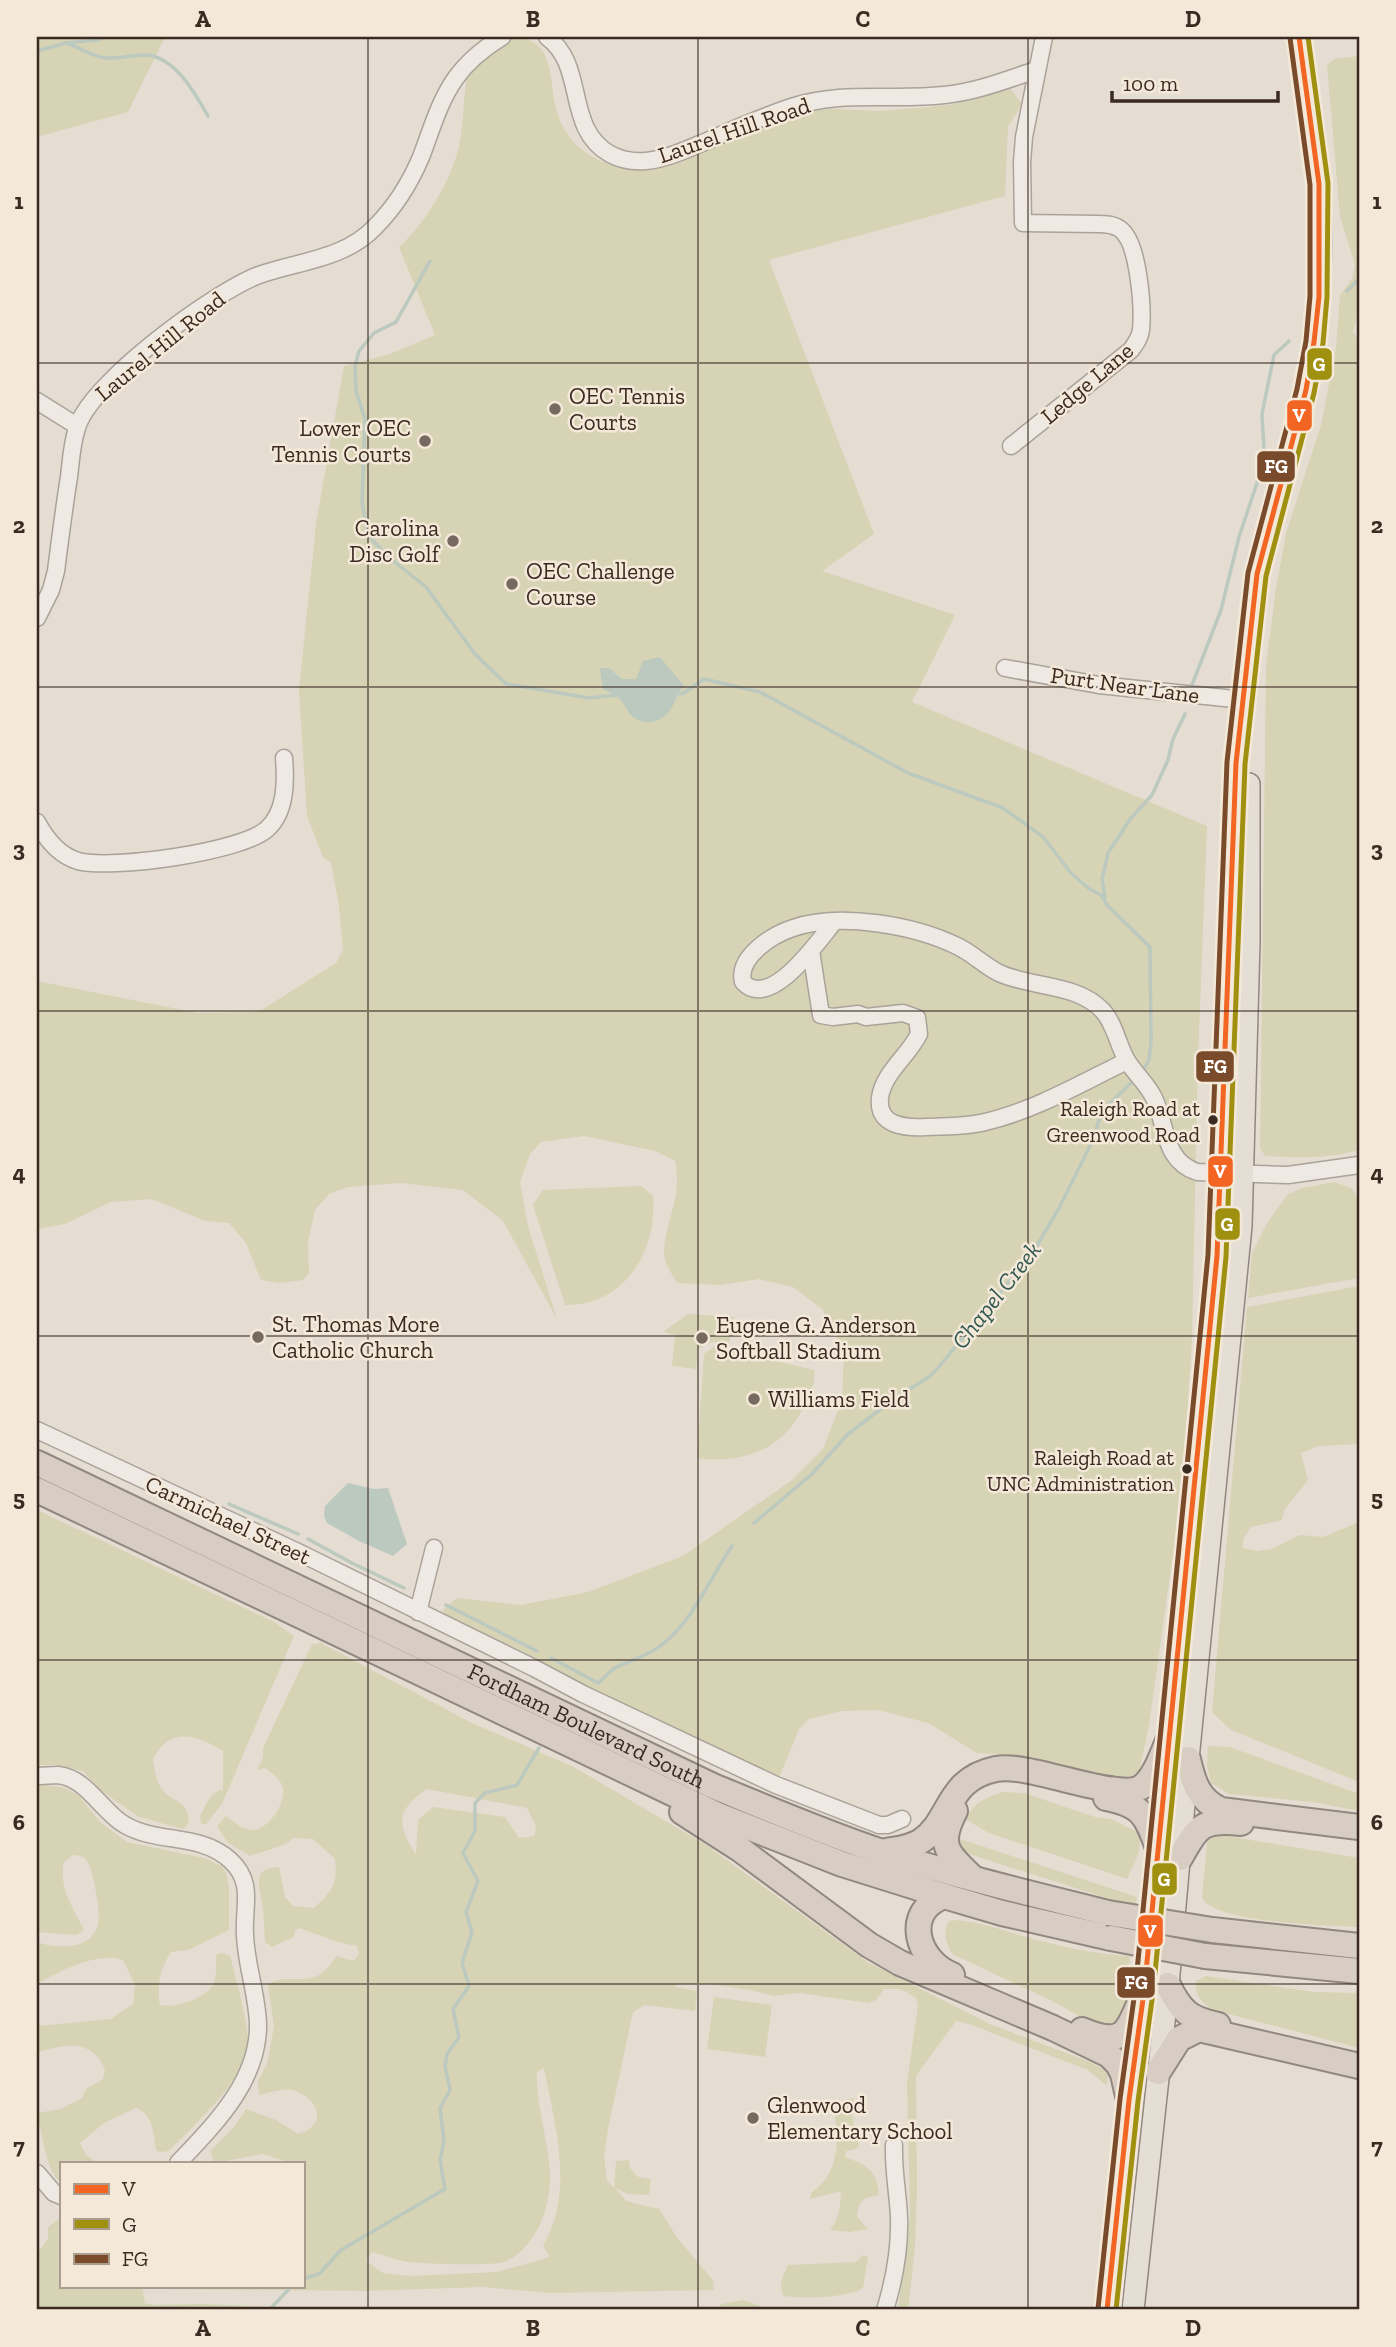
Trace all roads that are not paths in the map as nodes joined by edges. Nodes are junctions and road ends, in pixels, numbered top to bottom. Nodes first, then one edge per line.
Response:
1 (502, 37) edge
2 (547, 37) edge
3 (1044, 37) edge
4 (1299, 37) edge
5 (1036, 70) junction
6 (37, 401) edge
7 (77, 426) junction
8 (1011, 446) dead end
9 (37, 618) edge
10 (1005, 668) dead end
11 (1244, 700) junction
12 (284, 758) dead end
13 (37, 821) edge
14 (834, 922) junction
15 (811, 951) junction
16 (1137, 1073) junction
17 (1358, 1170) edge
18 (1232, 1173) junction
19 (37, 1430) edge
20 (37, 1463) edge
21 (37, 1490) edge
22 (434, 1548) dead end
23 (418, 1612) junction
24 (1169, 1739) junction
25 (595, 1758) junction
26 (1188, 1759) junction
27 (37, 1776) edge
28 (902, 1819) dead end
29 (1359, 1827) edge
30 (1359, 1839) edge
31 (881, 1852) junction
32 (1169, 1853) junction
33 (976, 1881) junction
34 (944, 1896) junction
35 (1160, 1934) junction
36 (1359, 1946) edge
37 (1359, 1971) edge
38 (1168, 1985) junction
39 (1144, 1992) junction
40 (1359, 2056) edge
41 (1359, 2066) edge
42 (1158, 2072) junction
43 (1129, 2100) junction
44 (1155, 2101) junction
45 (894, 2145) dead end
46 (179, 2162) edge
47 (37, 2173) edge
48 (60, 2196) edge
49 (885, 2310) edge
50 (1107, 2310) edge
51 (1133, 2310) edge

1 - 7 street, Laurel Hill Road
2 - 5 street, Laurel Hill Road
3 - 5 street
4 - 11 main road
5 - 8 street, Ledge Lane
6 - 7 street
7 - 9 street, Laurel Hill Road
10 - 11 street, Purt Near Lane
11 - 18 main road
12 - 13 street
14 - 15 street
14 - 15 street
14 - 16 street
15 - 16 street
16 - 18 street
17 - 18 street
18 - 24 main road
18 - 26 main road
19 - 23 street, Carmichael Street
20 - 31 highway, Fordham Boulevard South
21 - 25 highway, Fordham Boulevard South
22 - 23 street
23 - 28 street, Carmichael Street
24 - 31 highway
24 - 32 main road
25 - 34 highway, Fordham Boulevard South
25 - 43 highway
26 - 29 highway
26 - 32 main road
27 - 46 street
30 - 32 highway
31 - 33 highway, Fordham Boulevard South
32 - 33 highway
32 - 38 main road
32 - 39 main road
33 - 35 highway, Fordham Boulevard South, bridge
34 - 35 highway, Fordham Boulevard South, bridge
34 - 39 highway
35 - 36 highway, bridge
35 - 37 highway, bridge
38 - 40 highway
38 - 42 main road
39 - 43 main road
39 - 44 main road
41 - 42 highway
42 - 44 main road
43 - 50 main road
44 - 51 main road
45 - 49 street
47 - 48 street

